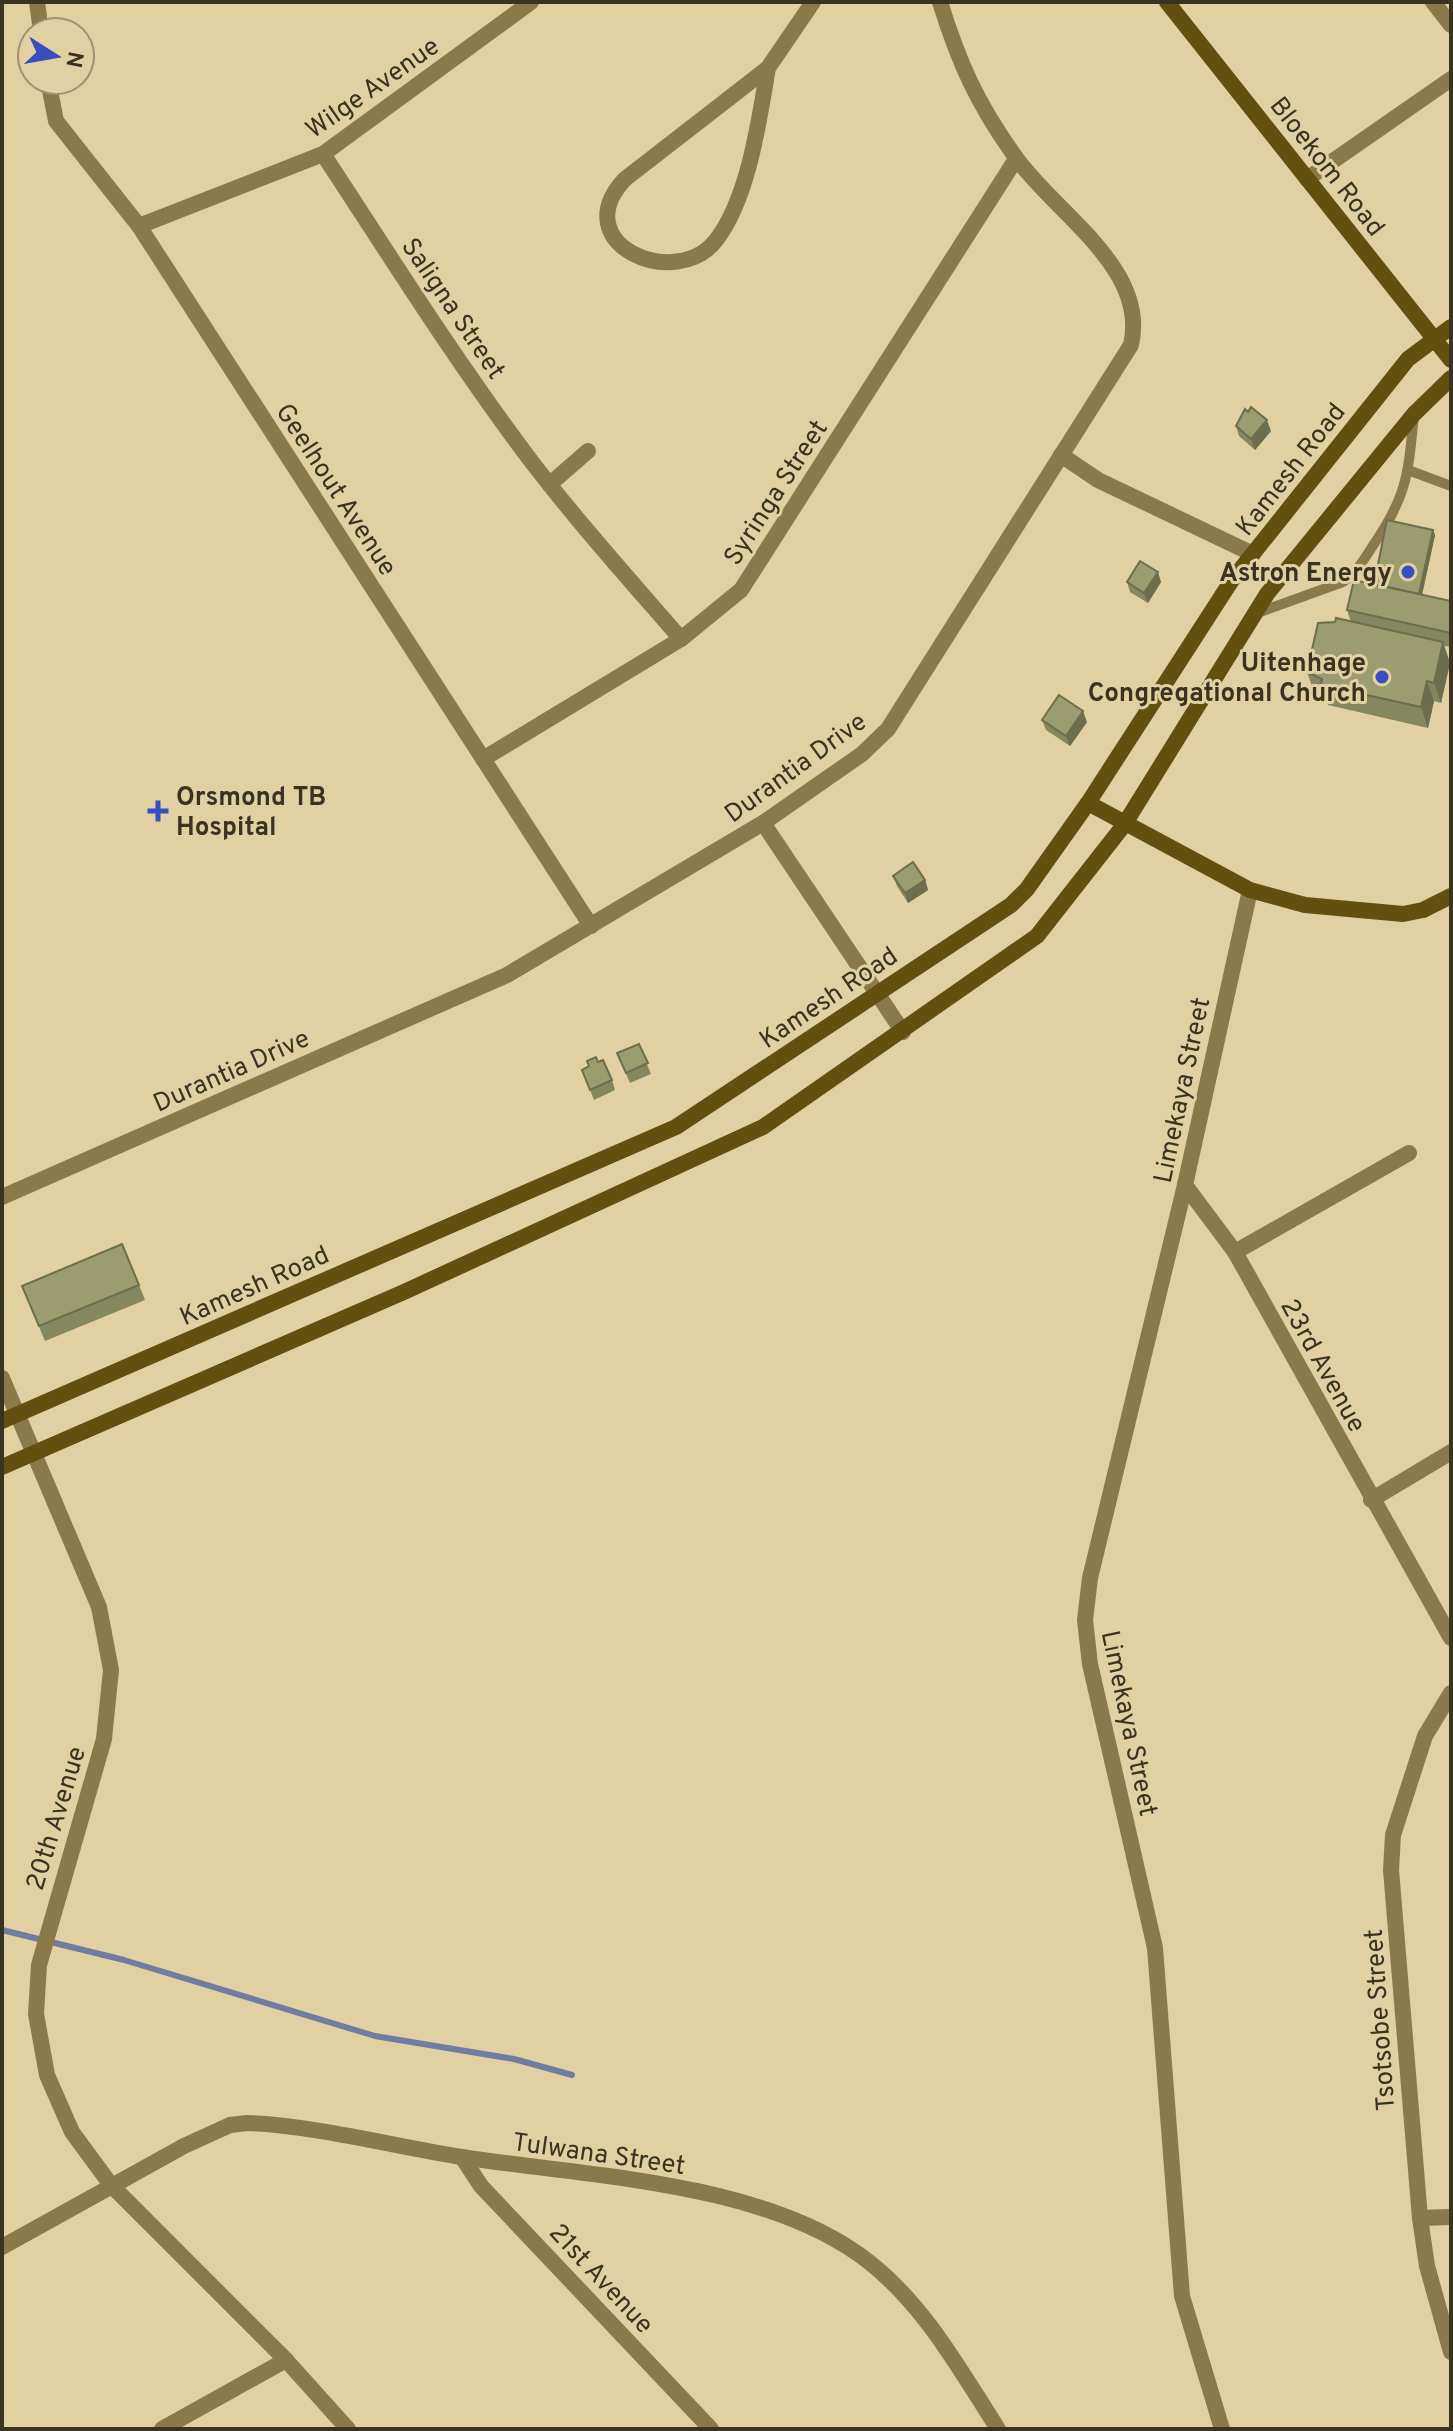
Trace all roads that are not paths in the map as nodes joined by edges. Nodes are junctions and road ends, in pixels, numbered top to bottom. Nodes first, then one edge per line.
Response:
1 (531, 2) edge
2 (813, 2) edge
3 (940, 2) edge
4 (1167, 2) edge
5 (1433, 2) edge
6 (1451, 25) edge
7 (768, 68) junction
8 (1451, 79) edge
9 (51, 96) edge
10 (323, 154) junction
11 (1016, 159) junction
12 (1307, 179) junction
13 (139, 226) junction
14 (1451, 327) edge
15 (1433, 338) junction
16 (1451, 360) edge
17 (1451, 378) edge
18 (1414, 414) junction
19 (588, 451) dead end
20 (1061, 455) junction
21 (1408, 470) junction
22 (550, 484) junction
23 (1451, 486) edge
24 (1253, 554) junction
25 (1255, 614) junction
26 (681, 639) junction
27 (483, 759) junction
28 (1088, 803) junction
29 (763, 823) junction
30 (1124, 825) junction
31 (1250, 890) junction
32 (1451, 896) edge
33 (591, 926) junction
34 (878, 992) junction
35 (903, 1032) junction
36 (1409, 1153) dead end
37 (1185, 1185) junction
38 (2, 1197) edge
39 (1235, 1252) junction
40 (2, 1378) edge
41 (18, 1414) junction
42 (2, 1421) edge
43 (1451, 1452) edge
44 (34, 1454) junction
45 (2, 1467) edge
46 (1371, 1500) junction
47 (1451, 1638) edge
48 (1451, 1693) edge
49 (462, 2157) junction
50 (111, 2185) junction
51 (1451, 2217) edge
52 (1420, 2218) junction
53 (2, 2247) edge
54 (1451, 2352) edge
55 (286, 2360) junction
56 (162, 2429) edge
57 (348, 2429) edge
58 (711, 2429) edge
59 (998, 2429) edge
60 (1222, 2429) edge

1 - 10 street, Wilge Avenue
2 - 7 street
3 - 11 street, Durantia Drive
4 - 12 main road, Bloekom Road
5 - 6 street
7 - 7 street
8 - 12 street
9 - 13 street, Geelhout Avenue
10 - 13 street, Wilge Avenue
10 - 22 street, Saligna Street
11 - 20 street, Durantia Drive
11 - 26 street, Syringa Street
12 - 15 main road, Bloekom Road
13 - 27 street, Geelhout Avenue
14 - 15 main road, Kamesh Road
15 - 16 main road, Bloekom Road
15 - 24 main road, Kamesh Road
17 - 18 main road
18 - 21 lane
18 - 25 main road
19 - 22 street
20 - 24 street
20 - 29 street, Durantia Drive
21 - 23 lane
21 - 25 lane
22 - 26 street, Saligna Street
24 - 28 main road, Kamesh Road
25 - 30 main road
26 - 27 street, Syringa Street
27 - 33 street, Geelhout Avenue
28 - 30 main road
28 - 34 main road, Kamesh Road
29 - 33 street, Durantia Drive
29 - 34 street
30 - 31 main road
30 - 35 main road
31 - 32 main road
31 - 37 street, Limekaya Street
33 - 38 street, Durantia Drive
34 - 35 street
34 - 41 main road, Kamesh Road
35 - 44 main road
36 - 39 street
37 - 39 street, 23rd Avenue
37 - 60 street, Limekaya Street
39 - 46 street, 23rd Avenue
40 - 41 street, 20th Avenue
41 - 42 main road, Kamesh Road
41 - 44 street, 20th Avenue
43 - 46 street
44 - 45 main road
44 - 50 street, 20th Avenue
46 - 47 street, 23rd Avenue
48 - 52 street, Tsotsobe Street
49 - 50 street, Tulwana Street
49 - 58 street, 21st Avenue
49 - 59 street, Tulwana Street
50 - 53 street, Tulwana Street
50 - 55 street, 20th Avenue
51 - 52 street
52 - 54 street, Tsotsobe Street
55 - 56 street
55 - 57 street, 20th Avenue

